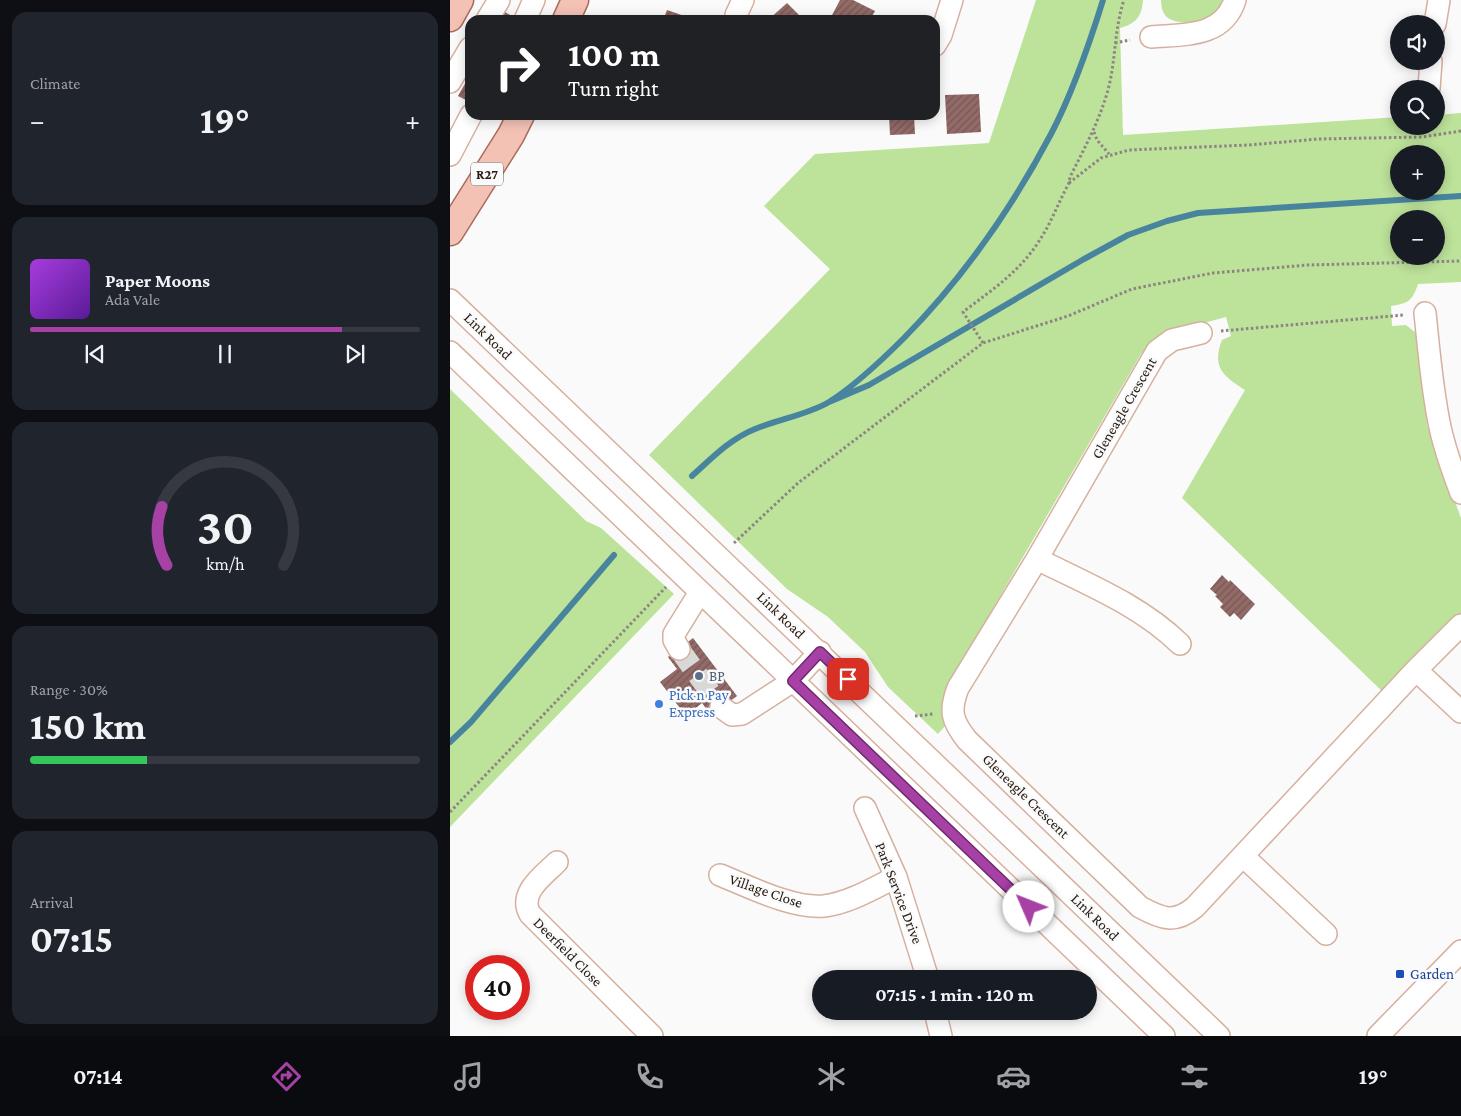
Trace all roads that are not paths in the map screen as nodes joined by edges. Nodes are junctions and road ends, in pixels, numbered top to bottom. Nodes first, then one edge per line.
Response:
1 (460, 0) edge
2 (499, 0) edge
3 (534, 0) edge
4 (575, 0) edge
5 (743, 0) edge
6 (952, 0) edge
7 (1236, 0) edge
8 (1439, 0) edge
9 (490, 15) edge
10 (527, 15) edge
11 (568, 15) edge
12 (736, 15) edge
13 (1436, 15) edge
14 (450, 18) edge
15 (940, 37) edge
16 (1151, 37) dead end
17 (465, 56) edge
18 (450, 82) edge
19 (468, 120) edge
20 (518, 120) edge
21 (450, 155) edge
22 (450, 232) edge
23 (450, 300) edge
24 (1425, 313) road end
25 (1201, 333) road end
26 (450, 352) edge
27 (1461, 493) edge
28 (1037, 559) junction
29 (700, 592) junction
30 (1461, 625) edge
31 (1180, 644) dead end
32 (679, 649) tunnel mouth
33 (820, 652) junction
34 (1416, 670) junction
35 (793, 681) junction
36 (721, 707) tunnel mouth
37 (1461, 712) edge
38 (864, 808) dead end
39 (1242, 856) junction
40 (557, 862) dead end
41 (720, 875) dead end
42 (896, 877) junction
43 (1326, 934) dead end
44 (1461, 951) edge
45 (925, 970) edge
46 (937, 1020) edge
47 (652, 1036) edge
48 (941, 1036) edge
49 (1164, 1036) edge
50 (1219, 1036) edge
51 (1378, 1036) edge

1 - 14 main road
2 - 9 street
3 - 10 street
4 - 11 main road
5 - 12 street
6 - 15 street
7 - 16 street
8 - 13 street
17 - 18 street
19 - 21 street
20 - 22 main road, R27
23 - 33 street, Link Road
24 - 27 street
25 - 28 street, Gleneagle Crescent
26 - 29 street
28 - 31 street
28 - 39 street, Gleneagle Crescent
29 - 32 street
29 - 35 street
30 - 34 street, Gleneagle Crescent
33 - 35 street
33 - 50 street, Link Road
34 - 37 street
34 - 39 street, Gleneagle Crescent
35 - 36 street
35 - 49 street
38 - 42 street, Park Service Drive
39 - 43 street
40 - 47 street, Deerfield Close
41 - 42 street, Village Close
42 - 45 street, Park Service Drive
44 - 51 street
46 - 48 street

